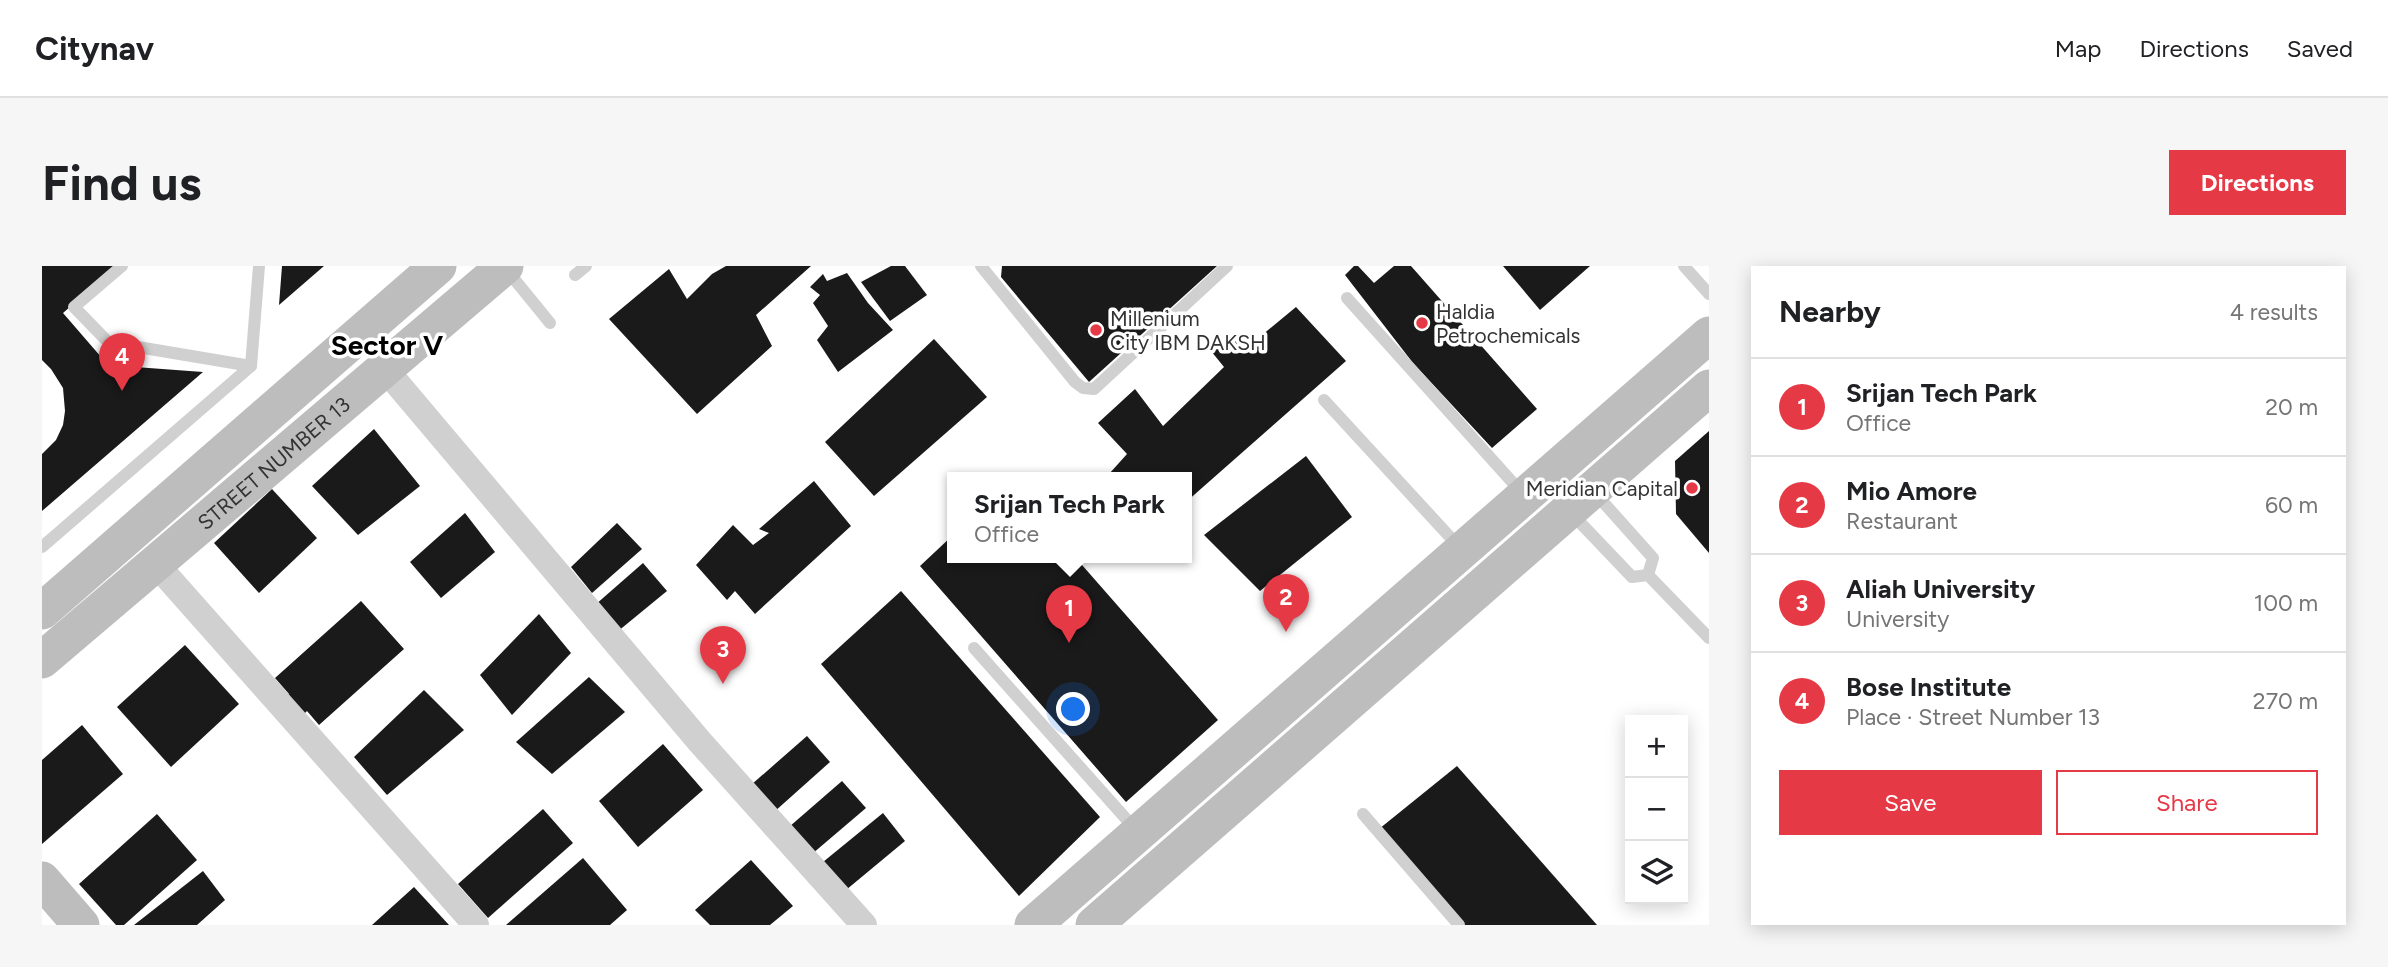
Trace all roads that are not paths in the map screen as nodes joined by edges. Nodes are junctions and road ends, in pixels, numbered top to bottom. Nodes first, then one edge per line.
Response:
1 (122, 266) edge
2 (259, 266) edge
3 (438, 266) edge
4 (504, 266) edge
5 (586, 266) edge
6 (981, 266) edge
7 (1227, 266) edge
8 (1684, 266) edge
9 (575, 275) dead end
10 (1709, 294) edge
11 (1347, 298) dead end
12 (550, 323) dead end
13 (1709, 335) edge
14 (251, 366) junction
15 (385, 369) junction
16 (311, 377) junction
17 (1649, 387) junction
18 (1709, 388) edge
19 (1324, 400) dead end
20 (338, 410) junction
21 (1675, 417) junction
22 (1525, 496) junction
23 (1580, 500) junction
24 (42, 547) edge
25 (1462, 550) junction
26 (155, 563) junction
27 (1648, 575) junction
28 (42, 611) edge
29 (1709, 638) edge
30 (974, 648) dead end
31 (42, 660) edge
32 (1363, 814) dead end
33 (1139, 833) junction
34 (42, 880) edge
35 (81, 925) edge
36 (476, 925) edge
37 (864, 925) edge
38 (1033, 925) edge
39 (1094, 925) edge
40 (1459, 925) edge

1 - 14 lane
2 - 14 lane
3 - 16 street, STREET NUMBER 13
4 - 12 lane
4 - 15 street, STREET NUMBER 13
5 - 9 lane
6 - 7 lane
8 - 10 lane
11 - 22 lane
13 - 17 street
14 - 24 lane
15 - 20 street, STREET NUMBER 13
15 - 37 street
16 - 20 street
16 - 28 street, STREET NUMBER 13
17 - 21 street
17 - 22 street
18 - 21 street
19 - 25 lane
20 - 26 street, STREET NUMBER 13
21 - 23 street
22 - 25 street
23 - 27 lane
23 - 27 lane
23 - 39 street
25 - 33 street
26 - 31 street, STREET NUMBER 13
26 - 36 street
27 - 29 lane
30 - 33 lane
32 - 40 lane
33 - 38 street
34 - 35 street

